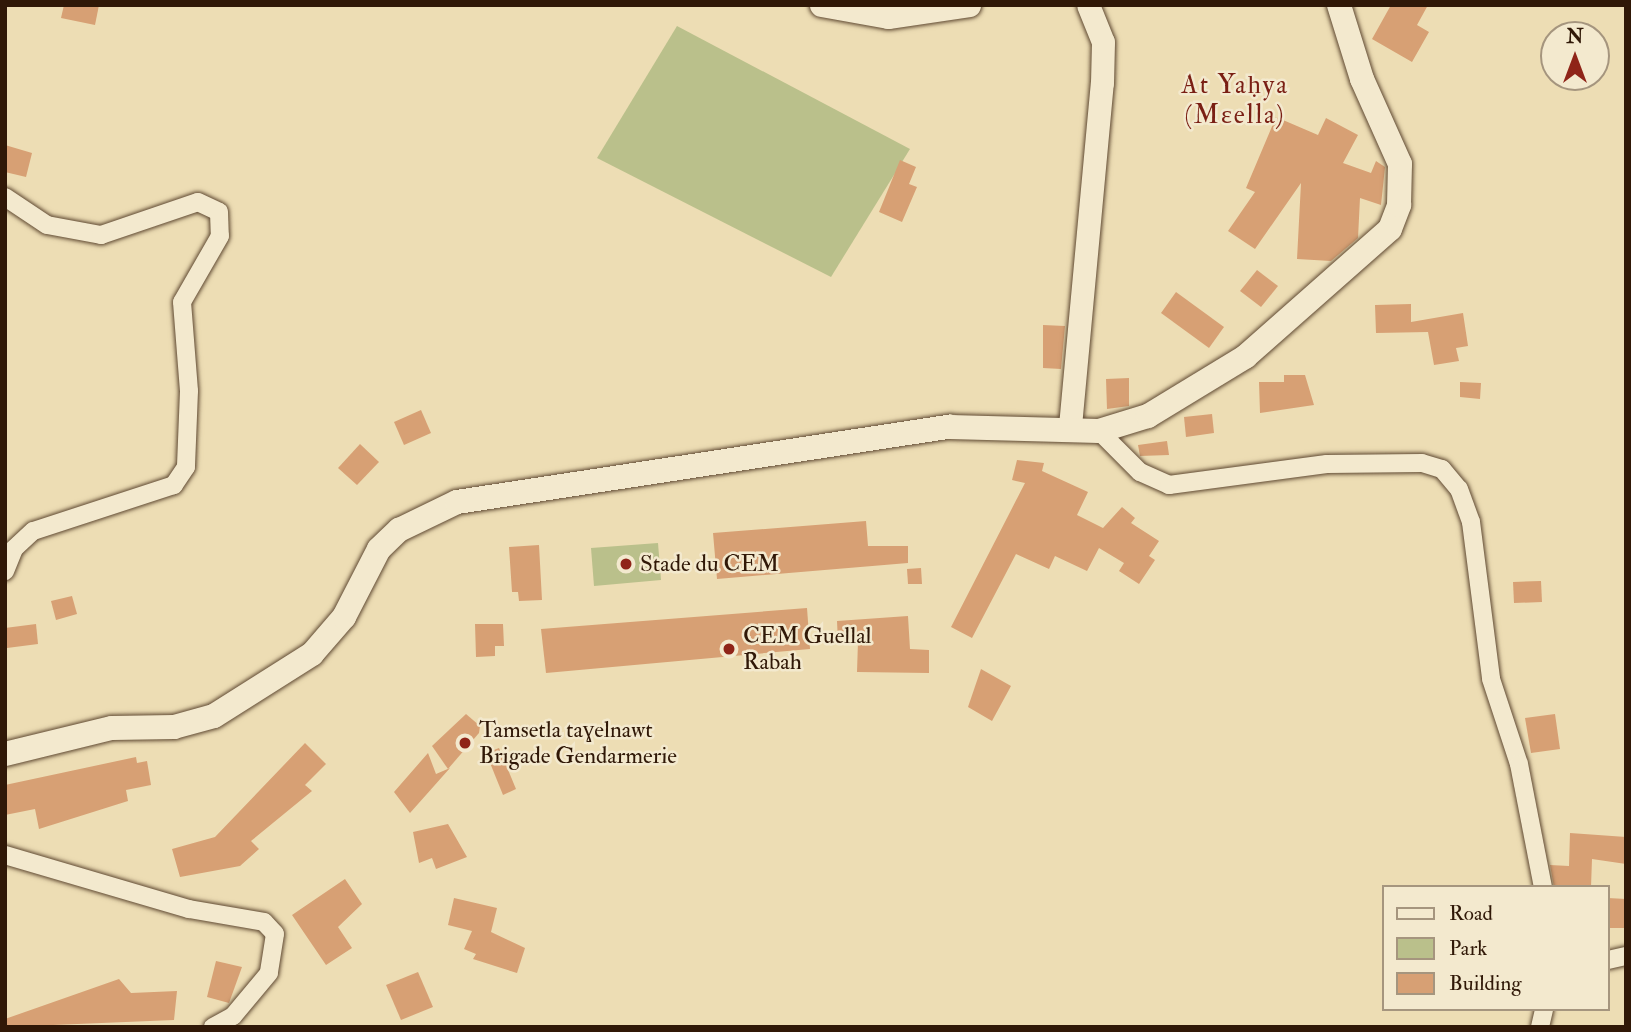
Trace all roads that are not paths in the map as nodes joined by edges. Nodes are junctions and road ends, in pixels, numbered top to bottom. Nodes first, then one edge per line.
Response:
1 (821, 5) edge
2 (969, 5) edge
3 (1088, 5) edge
4 (1339, 5) edge
5 (5, 197) edge
6 (1070, 426) junction
7 (1099, 431) junction
8 (5, 571) edge
9 (5, 754) edge
10 (5, 855) edge
11 (1543, 885) edge
12 (213, 1027) edge

1 - 2 street
3 - 6 street
4 - 7 main road
5 - 8 street
6 - 7 main road
6 - 9 main road
7 - 11 street
10 - 12 street

